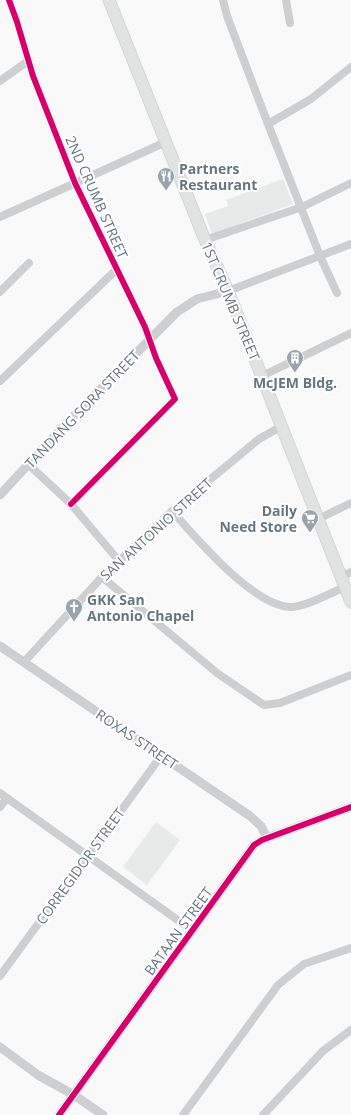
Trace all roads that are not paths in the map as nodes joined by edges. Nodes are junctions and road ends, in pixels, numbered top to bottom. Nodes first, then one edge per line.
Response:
1 (9, 0) edge
2 (109, 0) edge
3 (223, 0) edge
4 (286, 0) edge
5 (290, 23) dead end
6 (28, 61) junction
7 (351, 67) edge
8 (0, 81) edge
9 (268, 124) junction
10 (166, 142) junction
11 (75, 183) junction
12 (351, 183) edge
13 (302, 207) junction
14 (0, 216) edge
15 (205, 240) junction
16 (351, 244) edge
17 (320, 256) junction
18 (29, 263) dead end
19 (116, 270) junction
20 (0, 292) edge
21 (228, 292) junction
22 (337, 293) dead end
23 (351, 333) edge
24 (150, 339) junction
25 (262, 376) junction
26 (0, 381) edge
27 (282, 426) junction
28 (28, 464) junction
29 (0, 495) edge
30 (351, 503) edge
31 (71, 504) junction
32 (172, 511) junction
33 (318, 519) junction
34 (119, 561) junction
35 (102, 577) junction
36 (346, 579) edge
37 (351, 602) edge
38 (0, 646) edge
39 (24, 662) junction
40 (351, 675) edge
41 (161, 756) junction
42 (3, 795) edge
43 (0, 807) edge
44 (351, 807) edge
45 (267, 838) junction
46 (87, 856) junction
47 (193, 931) junction
48 (351, 948) edge
49 (0, 976) edge
50 (351, 1030) edge
51 (0, 1047) edge
52 (74, 1095) junction
53 (59, 1115) edge
54 (103, 1115) edge
55 (183, 1115) edge
56 (263, 1115) edge

1 - 6 street, 2ND CRUMB STREET
2 - 10 main road, 1ST CRUMB STREET
3 - 9 street
4 - 5 street
6 - 8 street
6 - 11 street, 2ND CRUMB STREET
7 - 9 street
9 - 13 street
10 - 11 street
10 - 15 main road, 1ST CRUMB STREET
11 - 14 street
11 - 19 street, 2ND CRUMB STREET
12 - 13 street
13 - 15 street
13 - 17 street
15 - 21 main road, 1ST CRUMB STREET
16 - 17 street
17 - 21 street
17 - 22 street
18 - 20 street
19 - 24 street, 2ND CRUMB STREET
19 - 26 street
21 - 24 street, TANDANG SORA STREET
21 - 25 main road, 1ST CRUMB STREET
23 - 25 street
24 - 28 street, TANDANG SORA STREET
24 - 31 street, 2ND CRUMB STREET
25 - 27 main road, 1ST CRUMB STREET
27 - 32 street, SAN ANTONIO STREET
27 - 33 main road, 1ST CRUMB STREET
28 - 29 street, TANDANG SORA STREET
28 - 31 street
30 - 33 street
31 - 34 street
32 - 34 street, SAN ANTONIO STREET
32 - 36 street
33 - 36 main road, 1ST CRUMB STREET
34 - 35 street, SAN ANTONIO STREET
35 - 39 street, SAN ANTONIO STREET
35 - 40 street
36 - 37 main road, 1ST CRUMB STREET
38 - 39 street, ROXAS STREET
39 - 41 street, ROXAS STREET
41 - 45 street, ROXAS STREET
41 - 46 street, CORREGIDOR STREET
42 - 43 street
42 - 46 street
44 - 45 street, BATAAN STREET
45 - 47 street, BATAAN STREET
46 - 47 street
46 - 49 street, CORREGIDOR STREET
47 - 52 street, BATAAN STREET
48 - 55 street
50 - 56 street
51 - 52 street
52 - 53 street, BATAAN STREET
52 - 54 street

